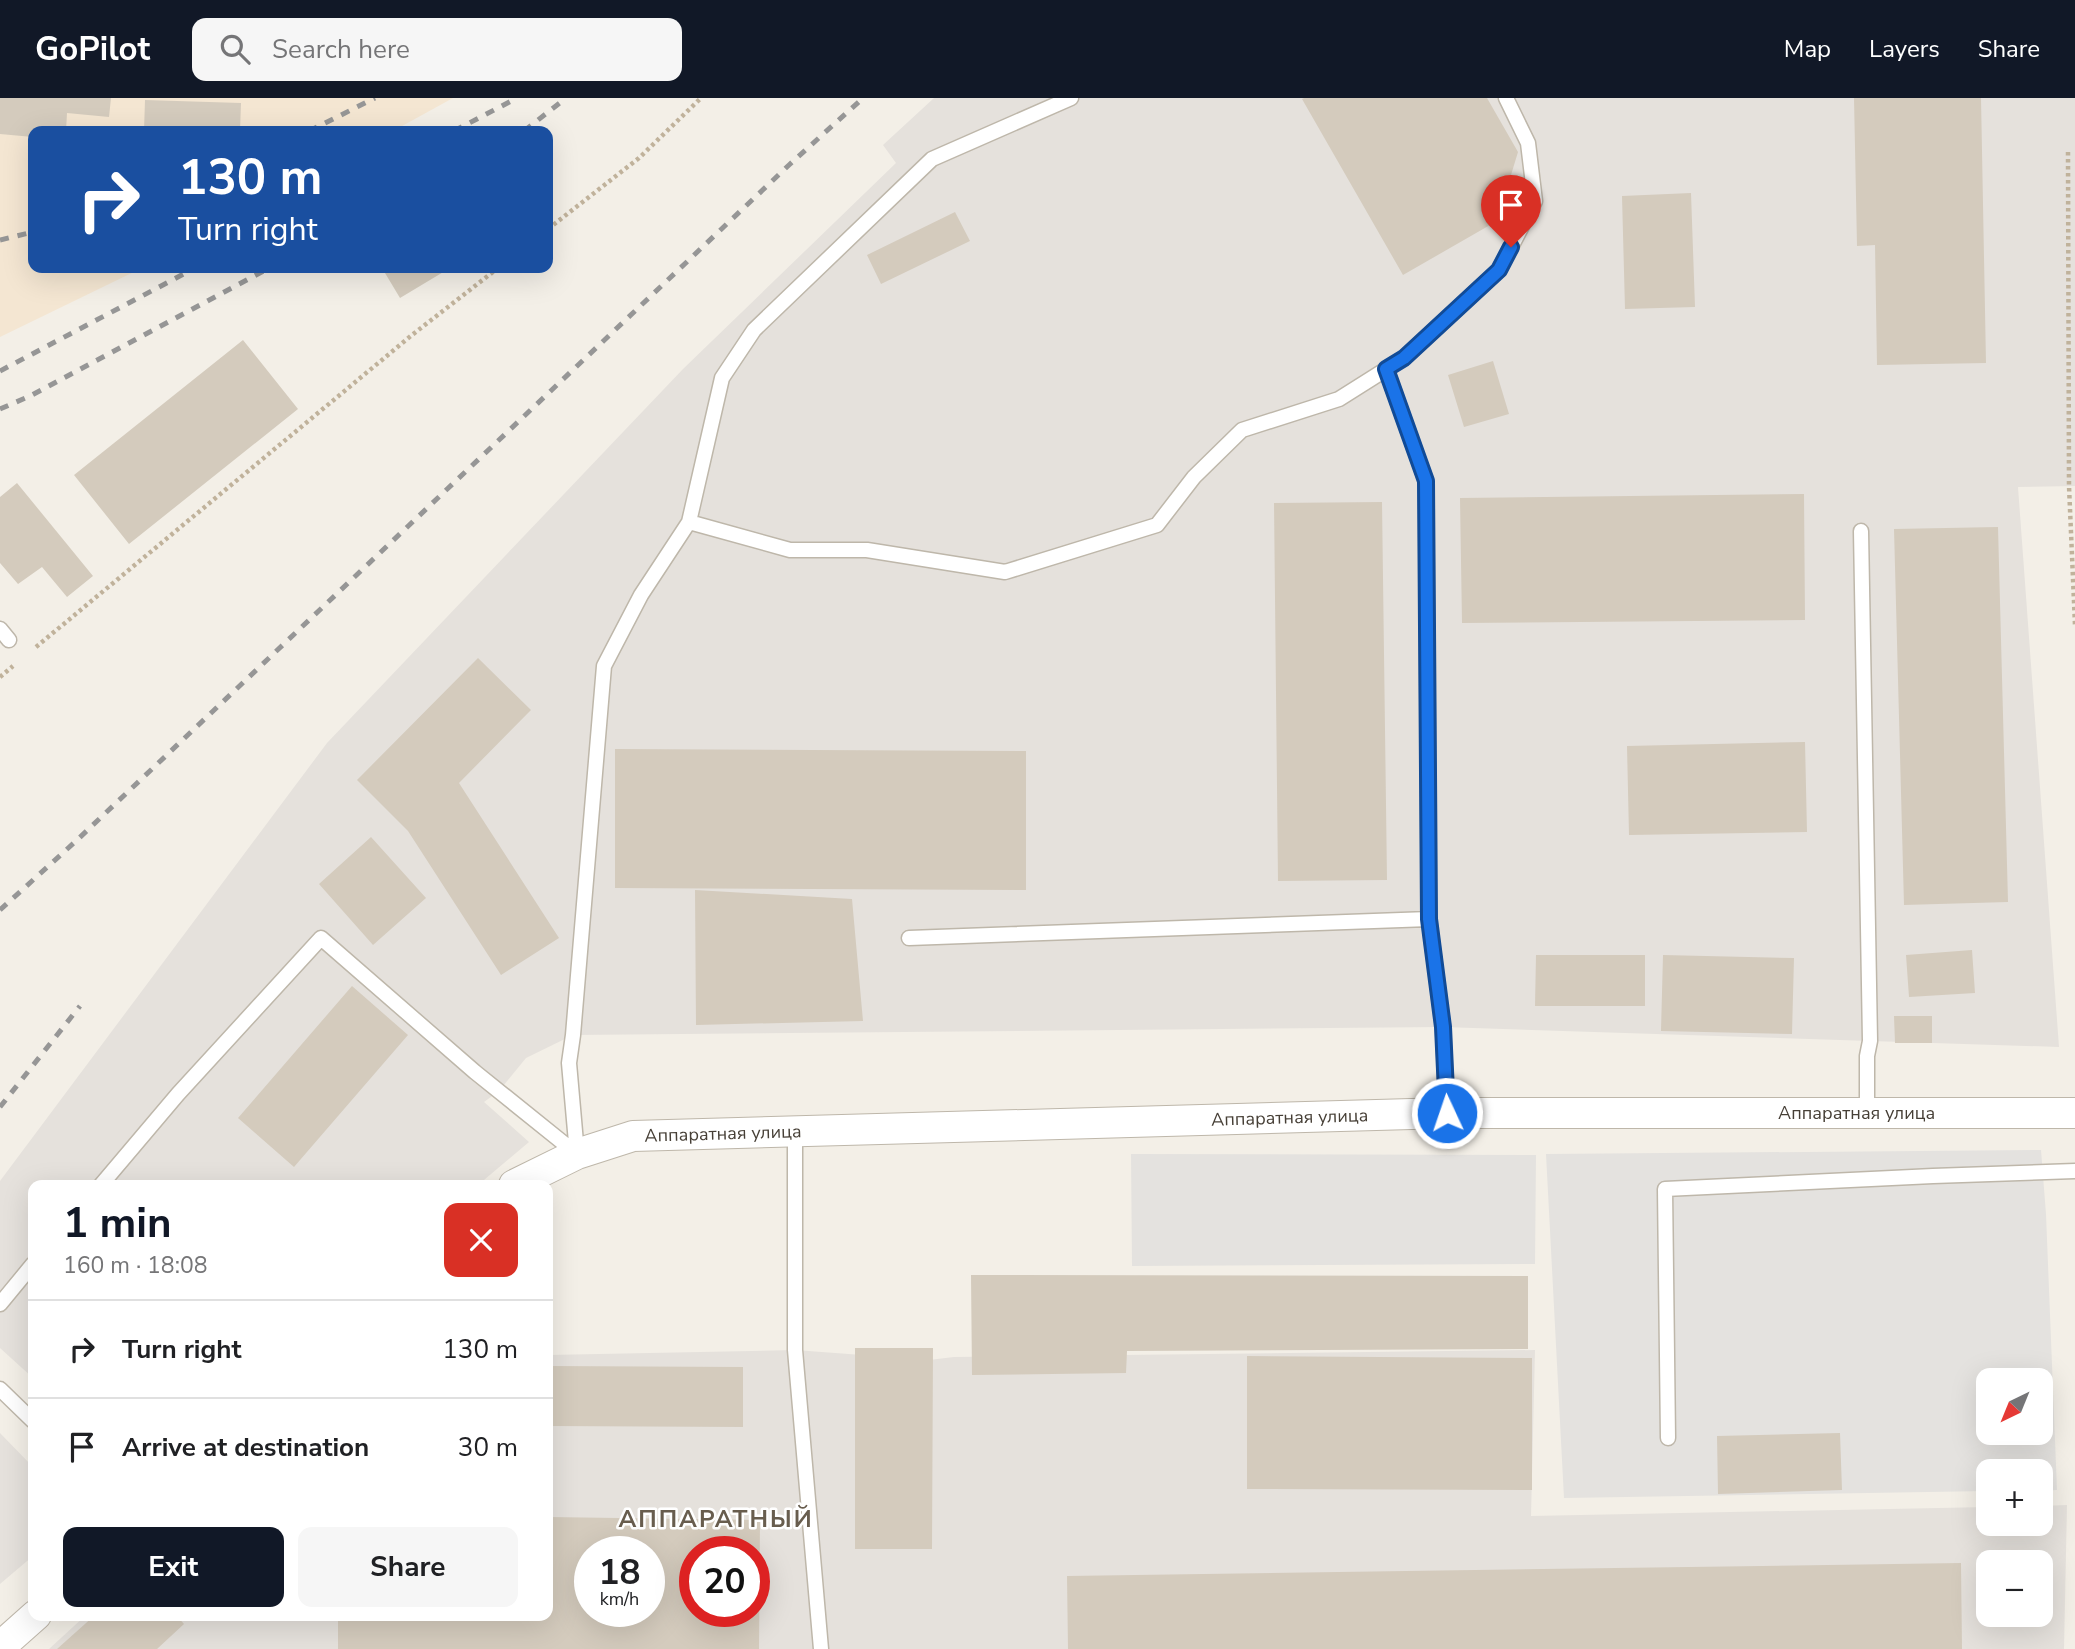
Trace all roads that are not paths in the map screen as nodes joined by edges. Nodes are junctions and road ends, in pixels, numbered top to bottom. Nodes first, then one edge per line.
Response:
1 (1071, 98) edge
2 (1506, 98) edge
3 (1386, 369) junction
4 (689, 522) junction
5 (1861, 531) dead end
6 (1429, 919) junction
7 (909, 938) dead end
8 (2075, 1112) edge
9 (1447, 1113) junction
10 (1867, 1113) junction
11 (795, 1131) junction
12 (577, 1154) junction
13 (2075, 1171) edge
14 (105, 1180) edge
15 (524, 1180) edge
16 (28, 1270) edge
17 (0, 1304) edge
18 (0, 1389) edge
19 (28, 1416) edge
20 (1668, 1438) dead end
21 (29, 1621) edge
22 (0, 1647) edge
23 (821, 1649) edge

1 - 4 lane
2 - 3 lane
3 - 4 lane
3 - 6 lane
4 - 12 lane
5 - 10 lane
6 - 7 lane
6 - 9 lane
8 - 10 street, Аппаратная улица
9 - 10 street, Аппаратная улица
9 - 11 street, Аппаратная улица
11 - 12 street, Аппаратная улица
11 - 23 lane
12 - 14 lane
12 - 15 street, Аппаратная улица
13 - 20 lane
16 - 17 lane
18 - 19 lane
21 - 22 street

